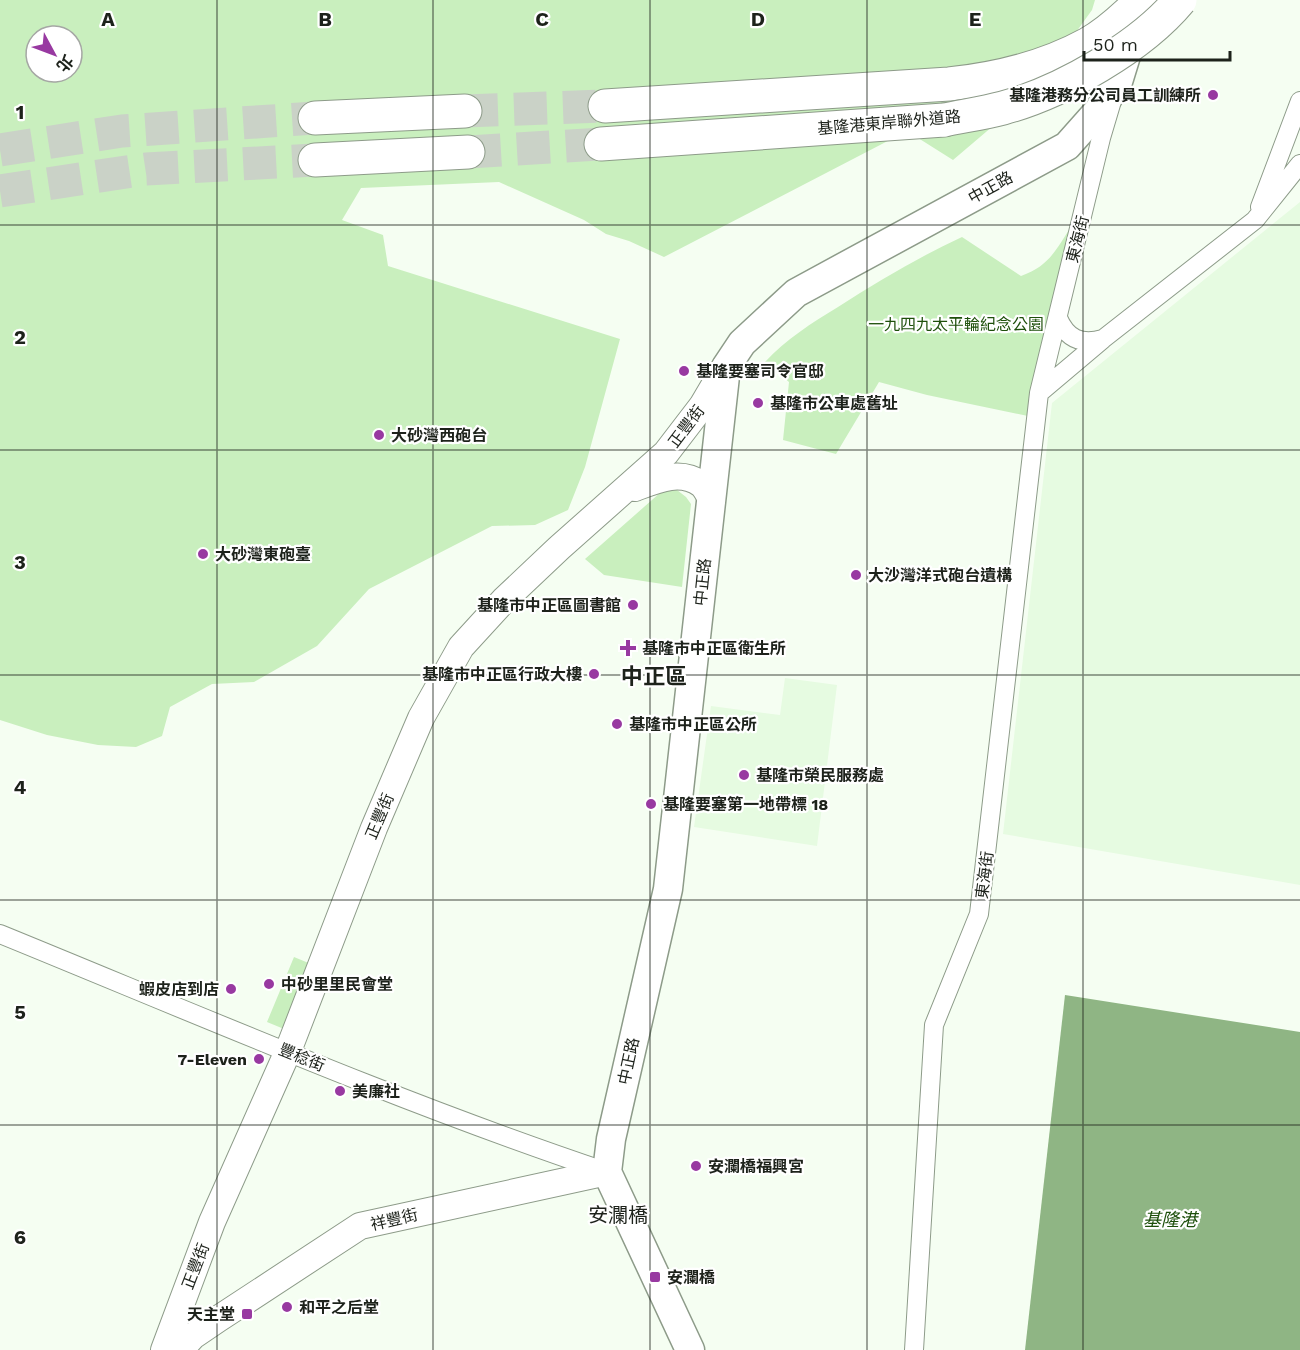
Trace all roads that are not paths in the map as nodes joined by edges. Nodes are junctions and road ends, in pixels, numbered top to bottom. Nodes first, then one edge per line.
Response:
1 (1143, 0) edge
2 (1180, 0) edge
3 (1117, 85) junction
4 (1300, 101) edge
5 (605, 106) tunnel mouth
6 (465, 111) tunnel mouth
7 (315, 118) tunnel mouth
8 (601, 144) tunnel mouth
9 (468, 152) tunnel mouth
10 (315, 160) tunnel mouth
11 (1300, 164) edge
12 (1255, 219) junction
13 (1058, 318) junction
14 (1103, 339) junction
15 (726, 367) junction
16 (1040, 393) junction
17 (624, 492) junction
18 (712, 500) junction
19 (0, 934) edge
20 (288, 1051) junction
21 (607, 1172) junction
22 (186, 1287) junction
23 (218, 1319) junction
24 (164, 1350) edge
25 (180, 1350) edge
26 (690, 1350) edge
27 (914, 1350) edge

1 - 3 main road, 中正路
1 - 5 highway, 基隆港東岸聯外道路
2 - 8 highway, 基隆港東岸聯外道路, bridge
3 - 13 street, 東海街
3 - 15 main road, 中正路
4 - 12 street
6 - 7 highway
9 - 10 highway
11 - 12 street
12 - 14 street
13 - 14 street
13 - 16 street, 東海街
14 - 16 street
15 - 17 street, 正豐街
15 - 18 main road, 中正路
16 - 27 street, 東海街
17 - 18 street
17 - 20 street, 正豐街
18 - 21 main road, 中正路
19 - 20 street, 豐稔街
20 - 21 street, 豐稔街
20 - 22 street, 正豐街
21 - 23 street, 祥豐街
21 - 26 main road
22 - 23 street
22 - 24 street, 正豐街
23 - 25 street, 祥豐街

